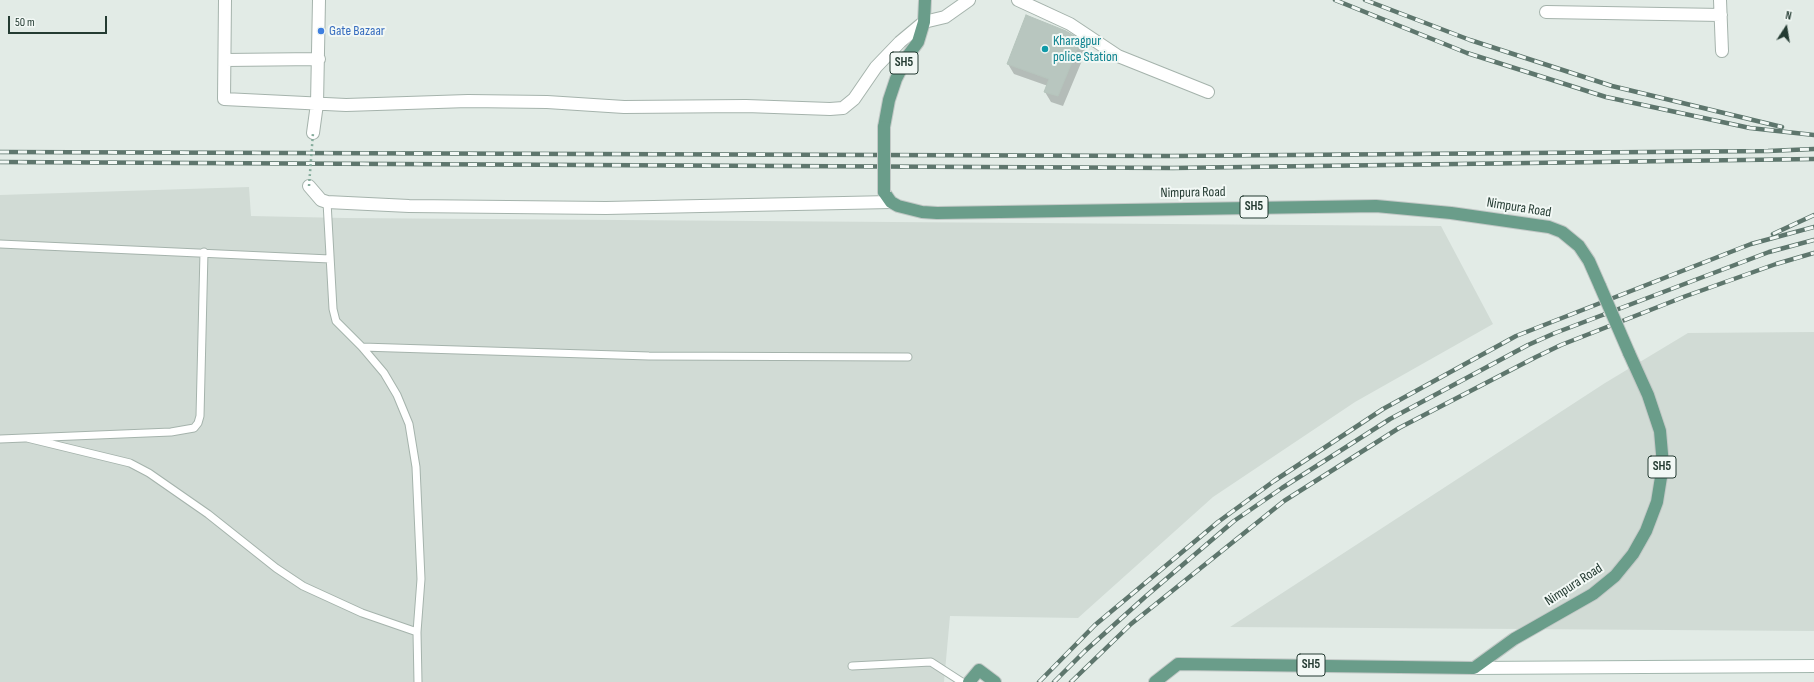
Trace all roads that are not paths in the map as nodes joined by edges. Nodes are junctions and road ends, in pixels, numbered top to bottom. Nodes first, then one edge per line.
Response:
1 (225, 0) edge
2 (319, 0) edge
3 (925, 0) edge
4 (969, 0) edge
5 (1018, 0) edge
6 (1720, 0) edge
7 (1546, 12) dead end
8 (1720, 15) junction
9 (924, 22) junction
10 (1722, 52) dead end
11 (319, 59) junction
12 (225, 60) junction
13 (1208, 92) dead end
14 (317, 104) junction
15 (313, 133) road end
16 (309, 186) road end
17 (887, 197) junction
18 (327, 202) junction
19 (0, 244) edge
20 (204, 252) junction
21 (330, 259) junction
22 (362, 347) junction
23 (908, 357) dead end
24 (27, 438) junction
25 (0, 439) edge
26 (417, 632) junction
27 (852, 666) dead end
28 (1814, 666) edge
29 (1474, 668) junction
30 (418, 682) edge
31 (962, 682) edge
32 (968, 682) edge
33 (995, 682) edge
34 (1155, 682) edge

1 - 12 street
2 - 11 street
3 - 9 main road, SH5
4 - 9 street
5 - 13 street
6 - 8 street
7 - 8 street
8 - 10 street
9 - 14 street
9 - 17 main road, SH5, bridge
11 - 12 street
11 - 14 street
12 - 14 street
14 - 15 street
16 - 18 street
17 - 18 street
17 - 29 main road, Nimpura Road / SH5, bridge
18 - 21 lane
19 - 20 lane
20 - 21 lane
20 - 24 lane
21 - 22 lane
22 - 23 lane
22 - 26 lane
24 - 25 lane
24 - 26 lane
26 - 30 lane
27 - 31 lane
28 - 29 street
29 - 34 main road, SH5
32 - 33 main road

